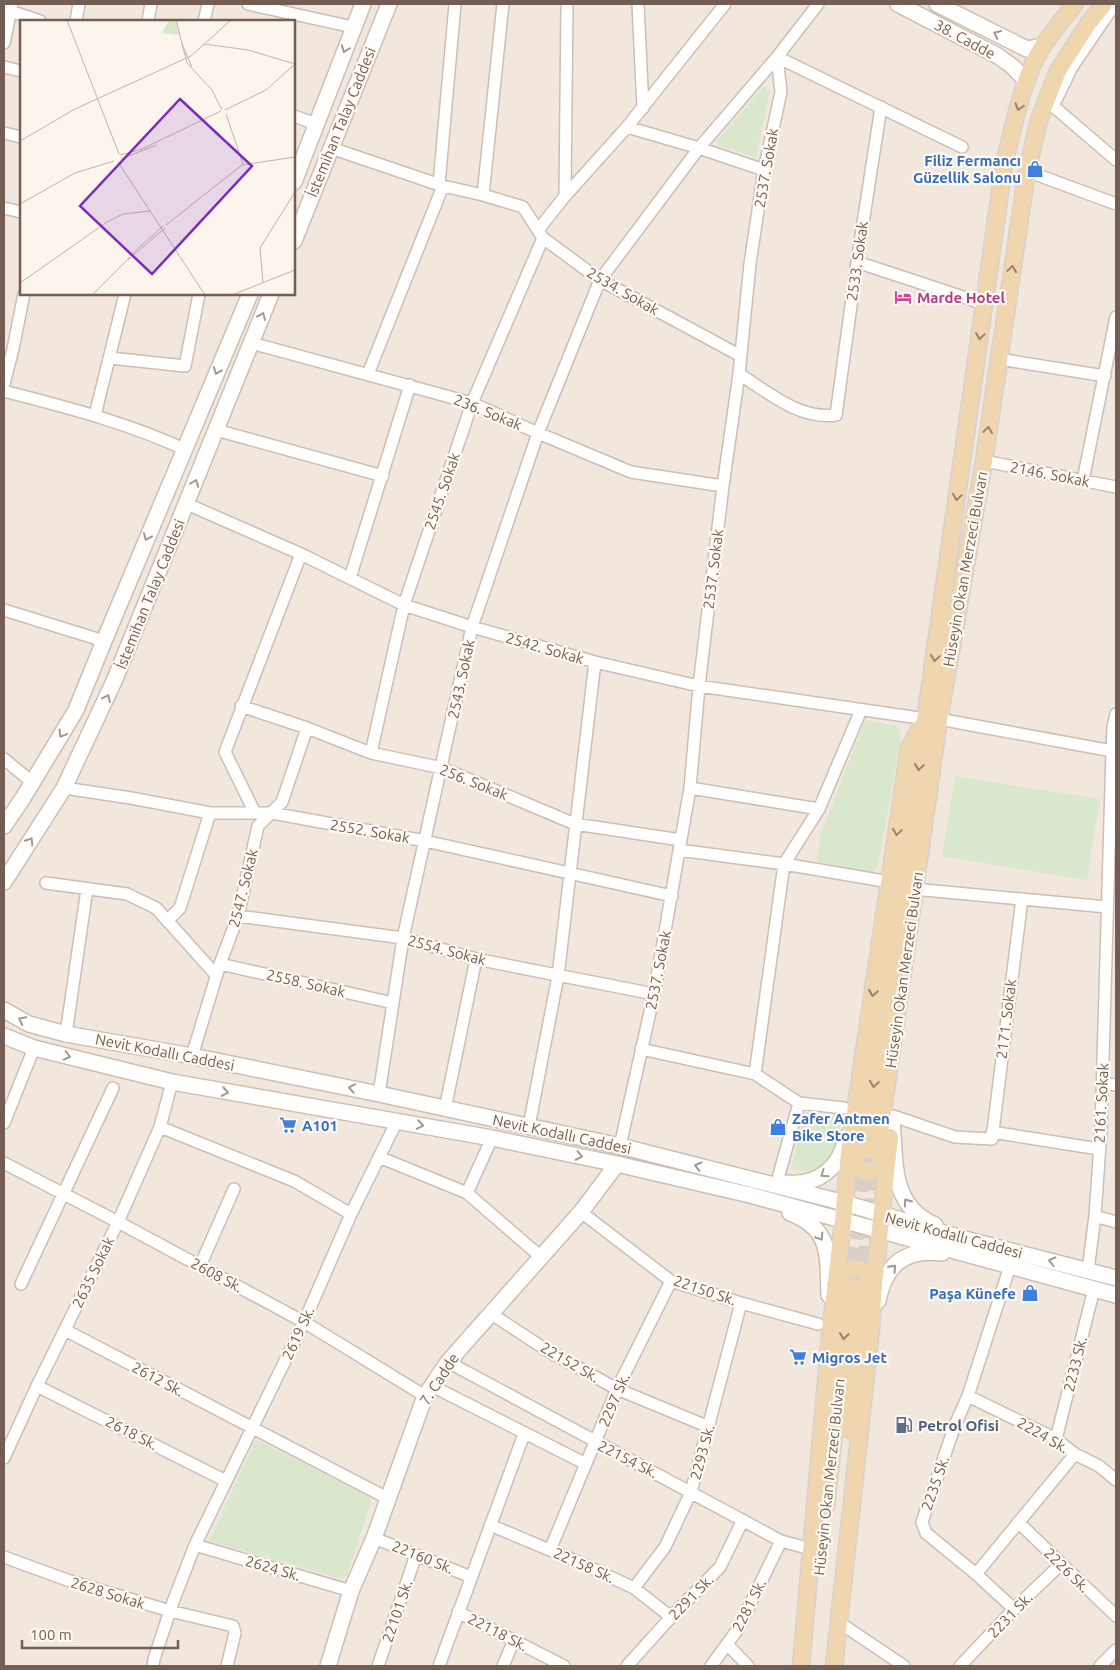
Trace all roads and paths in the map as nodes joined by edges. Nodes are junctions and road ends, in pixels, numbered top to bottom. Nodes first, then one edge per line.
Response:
1 (79, 4) edge
2 (150, 4) edge
3 (208, 4) edge
4 (248, 4) edge
5 (363, 4) edge
6 (389, 4) edge
7 (455, 4) edge
8 (503, 4) edge
9 (567, 4) edge
10 (638, 4) edge
11 (724, 4) edge
12 (818, 4) edge
13 (898, 4) edge
14 (937, 4) edge
15 (1075, 4) edge
16 (1104, 4) edge
17 (1115, 4) edge
18 (9, 8) edge
19 (292, 8) edge
20 (38, 20) edge
21 (76, 20) edge
22 (148, 20) edge
23 (204, 20) edge
24 (354, 28) junction
25 (4, 43) edge
26 (1042, 46) junction
27 (777, 57) junction
28 (4, 67) edge
29 (20, 71) edge
30 (1027, 82) junction
31 (1048, 106) junction
32 (881, 107) junction
33 (642, 108) junction
34 (295, 116) edge
35 (316, 124) junction
36 (627, 127) junction
37 (4, 134) edge
38 (20, 137) edge
39 (962, 147) dead end
40 (331, 148) junction
41 (700, 148) junction
42 (1116, 160) edge
43 (764, 170) junction
44 (1027, 171) junction
45 (295, 179) edge
46 (441, 185) junction
47 (483, 195) junction
48 (565, 196) junction
49 (1116, 204) edge
50 (4, 208) edge
51 (20, 212) edge
52 (540, 234) junction
53 (295, 238) edge
54 (857, 262) junction
55 (600, 280) junction
56 (24, 295) edge
57 (125, 295) edge
58 (199, 295) edge
59 (250, 295) edge
60 (272, 295) edge
61 (984, 304) junction
62 (1116, 317) edge
63 (251, 343) junction
64 (9, 348) edge
65 (739, 355) junction
66 (110, 358) junction
67 (999, 359) junction
68 (368, 374) junction
69 (739, 374) junction
70 (1105, 376) junction
71 (4, 384) edge
72 (410, 385) junction
73 (4, 391) edge
74 (472, 403) junction
75 (95, 415) junction
76 (216, 430) junction
77 (538, 433) junction
78 (184, 449) junction
79 (984, 461) junction
80 (383, 476) junction
81 (1083, 480) junction
82 (723, 486) junction
83 (1116, 487) edge
84 (187, 504) junction
85 (301, 554) junction
86 (350, 578) junction
87 (404, 605) junction
88 (4, 610) edge
89 (472, 627) junction
90 (104, 641) junction
91 (596, 662) junction
92 (699, 686) junction
93 (242, 706) junction
94 (861, 710) junction
95 (1116, 714) edge
96 (932, 719) junction
97 (307, 728) junction
98 (1114, 743) edge
99 (371, 754) junction
100 (4, 759) edge
101 (442, 768) junction
102 (32, 783) junction
103 (64, 788) junction
104 (690, 788) junction
105 (819, 810) junction
106 (210, 813) junction
107 (255, 813) junction
108 (272, 813) junction
109 (575, 824) junction
110 (4, 826) edge
111 (425, 841) junction
112 (680, 845) junction
113 (784, 864) junction
114 (1113, 865) edge
115 (571, 874) junction
116 (4, 882) edge
117 (890, 882) junction
118 (46, 883) dead end
119 (87, 889) junction
120 (924, 890) junction
121 (672, 896) junction
122 (1022, 899) junction
123 (1107, 906) junction
124 (238, 916) junction
125 (167, 921) junction
126 (402, 938) junction
127 (476, 959) junction
128 (220, 964) junction
129 (216, 975) junction
130 (558, 976) junction
131 (654, 994) junction
132 (393, 1003) junction
133 (4, 1010) edge
134 (66, 1034) junction
135 (4, 1036) edge
136 (34, 1048) junction
137 (641, 1049) junction
138 (192, 1056) junction
139 (755, 1074) junction
140 (172, 1082) junction
141 (1102, 1084) junction
142 (1116, 1085) edge
143 (113, 1088) dead end
144 (379, 1094) junction
145 (799, 1103) junction
146 (851, 1104) junction
147 (445, 1109) junction
148 (892, 1119) junction
149 (397, 1120) junction
150 (4, 1123) edge
151 (529, 1126) junction
152 (160, 1128) junction
153 (992, 1136) junction
154 (492, 1138) junction
155 (620, 1146) junction
156 (1099, 1149) junction
157 (870, 1154) junction
158 (379, 1157) junction
159 (4, 1163) edge
160 (616, 1164) junction
161 (746, 1178) junction
162 (777, 1182) junction
163 (234, 1189) dead end
164 (466, 1193) junction
165 (64, 1194) junction
166 (750, 1195) junction
167 (845, 1203) junction
168 (581, 1212) junction
169 (351, 1214) junction
170 (1095, 1216) junction
171 (843, 1221) junction
172 (118, 1222) junction
173 (880, 1222) junction
174 (1116, 1222) edge
175 (961, 1238) junction
176 (973, 1255) junction
177 (541, 1257) junction
178 (200, 1266) junction
179 (1010, 1266) junction
180 (1088, 1270) junction
181 (1116, 1278) edge
182 (671, 1281) junction
183 (21, 1284) dead end
184 (855, 1286) junction
185 (1094, 1289) junction
186 (1116, 1295) edge
187 (741, 1303) junction
188 (490, 1313) junction
189 (304, 1322) junction
190 (824, 1324) junction
191 (871, 1329) junction
192 (65, 1330) junction
193 (448, 1362) junction
194 (37, 1386) junction
195 (617, 1389) junction
196 (428, 1391) junction
197 (968, 1396) junction
198 (710, 1427) junction
199 (252, 1428) junction
200 (524, 1434) junction
201 (1056, 1439) junction
202 (596, 1442) junction
203 (1075, 1454) junction
204 (4, 1458) edge
205 (586, 1464) junction
206 (1116, 1480) edge
207 (226, 1481) junction
208 (691, 1492) junction
209 (387, 1498) junction
210 (744, 1520) junction
211 (1018, 1522) junction
212 (490, 1525) junction
213 (374, 1538) junction
214 (780, 1541) junction
215 (195, 1545) junction
216 (811, 1549) junction
217 (550, 1550) junction
218 (416, 1555) junction
219 (4, 1557) edge
220 (1061, 1564) junction
221 (976, 1574) junction
222 (471, 1577) junction
223 (634, 1588) junction
224 (351, 1591) junction
225 (1014, 1609) junction
226 (170, 1611) junction
227 (458, 1612) junction
228 (1116, 1616) edge
229 (671, 1618) junction
230 (840, 1623) junction
231 (514, 1640) junction
232 (727, 1644) junction
233 (1116, 1650) edge
234 (551, 1663) edge
235 (154, 1666) edge
236 (227, 1666) edge
237 (328, 1666) edge
238 (378, 1666) edge
239 (439, 1666) edge
240 (503, 1666) edge
241 (564, 1666) edge
242 (627, 1666) edge
243 (711, 1666) edge
244 (748, 1666) edge
245 (801, 1666) edge
246 (810, 1666) edge
247 (826, 1666) edge
248 (834, 1666) edge
249 (904, 1666) edge
250 (960, 1666) edge
251 (1100, 1666) edge

1 - 21 street
2 - 22 street
3 - 23 street
4 - 19 street
5 - 24 main road, İstemihan Talay Caddesi
6 - 40 main road, İstemihan Talay Caddesi
7 - 46 street
8 - 47 street
9 - 48 street
10 - 33 street
11 - 33 street, 2545. Sokak
12 - 27 street
13 - 30 main road, 38. Cadde
26 -> 14 main road, 38. Cadde
15 - 26 main road, Hüseyin Okan Merzeci Bulvarı
16 - 31 main road, Hüseyin Okan Merzeci Bulvarı
17 - 31 street
18 - 20 street
18 - 25 street
19 - 24 street
24 -> 35 main road, İstemihan Talay Caddesi
26 - 30 main road, Hüseyin Okan Merzeci Bulvarı
27 - 32 street
27 - 41 street, 2543. Sokak
27 - 43 street, 2537. Sokak
28 - 29 street
30 -> 61 main road, Hüseyin Okan Merzeci Bulvarı
31 - 42 street
31 - 44 main road, Hüseyin Okan Merzeci Bulvarı
32 - 39 street
32 - 54 street, 2533. Sokak
33 - 36 street, 2545. Sokak
34 - 35 street
35 - 45 main road, İstemihan Talay Caddesi
36 - 41 street
36 - 48 street, 2545. Sokak
37 - 38 street
40 - 46 street
40 - 53 main road, İstemihan Talay Caddesi
41 - 43 street
41 - 55 street, 2543. Sokak
43 - 65 street, 2537. Sokak
44 - 49 street
67 -> 44 main road, Hüseyin Okan Merzeci Bulvarı
46 - 47 street
46 - 68 street
47 - 52 street, 2534. Sokak
48 - 52 street, 2545. Sokak
50 - 51 street
52 - 55 street, 2534. Sokak
52 - 74 street, 2545. Sokak
54 - 61 street
54 - 69 street, 2533. Sokak
55 - 65 street, 2534. Sokak
55 - 77 street, 2543. Sokak
56 - 64 street
57 - 66 street
58 - 66 street
59 -> 78 main road, İstemihan Talay Caddesi
63 -> 60 main road, İstemihan Talay Caddesi
61 -> 96 main road, Hüseyin Okan Merzeci Bulvarı
62 - 70 street
63 - 68 street, 236. Sokak
63 - 76 main road, İstemihan Talay Caddesi
64 - 71 street
65 - 69 street, 2537. Sokak
66 - 75 street
67 - 70 street
79 -> 67 main road, Hüseyin Okan Merzeci Bulvarı
68 - 72 street, 236. Sokak
69 - 82 street, 2537. Sokak
70 - 81 street
72 - 74 street, 236. Sokak
72 - 80 street
73 - 75 street
74 - 77 street, 236. Sokak
74 - 87 street, 2545. Sokak
75 - 78 street
76 - 80 street
84 -> 76 main road, İstemihan Talay Caddesi
77 - 82 street, 236. Sokak
77 - 89 street, 2543. Sokak
78 -> 90 main road, İstemihan Talay Caddesi
79 - 81 street, 2146. Sokak
79 - 96 main road, Hüseyin Okan Merzeci Bulvarı
80 - 86 street
81 - 83 street, 2146. Sokak
82 - 92 street, 2537. Sokak
84 - 85 street, 2542. Sokak
103 -> 84 main road, İstemihan Talay Caddesi
85 - 86 street, 2542. Sokak
85 - 93 street
86 - 87 street, 2542. Sokak
87 - 89 street, 2542. Sokak
87 - 99 street, 2545. Sokak
88 - 90 street
89 - 91 street, 2542. Sokak
89 - 101 street, 2543. Sokak
90 -> 102 main road, İstemihan Talay Caddesi
91 - 92 street, 2542. Sokak
91 - 109 street
92 - 94 street, 2542. Sokak
92 - 104 street, 2537. Sokak
93 - 97 street, 256. Sokak
93 - 107 street
94 - 96 street, 2542. Sokak
94 - 105 street
95 - 98 street, 2161. Sokak
96 - 98 street, 2542. Sokak
96 -> 117 main road
96 - 120 main road
96 - 157 main road, Hüseyin Okan Merzeci Bulvarı
97 - 99 street, 256. Sokak
97 - 108 street, 2547. Sokak
98 - 114 street, 2161. Sokak
99 - 101 street, 256. Sokak
100 - 102 street
101 - 109 street, 256. Sokak
101 - 111 street, 2543. Sokak
102 - 110 main road, İstemihan Talay Caddesi
103 - 106 street, 2552. Sokak
116 -> 103 main road, İstemihan Talay Caddesi
104 - 105 street
104 - 112 street, 2537. Sokak
105 - 113 street
106 - 107 street, 2552. Sokak
106 - 125 street
107 - 108 street, 2552. Sokak
108 - 111 street, 2552. Sokak
108 - 124 street, 2547. Sokak
109 - 112 street, 256. Sokak
109 - 115 street
111 - 115 street, 2552. Sokak
111 - 126 street, 2543. Sokak
112 - 113 street, 256. Sokak
112 - 121 street, 2537. Sokak
113 - 117 street, 256. Sokak
113 - 139 street
114 - 123 street, 2161. Sokak
115 - 121 street, 2552. Sokak
115 - 130 street
117 -> 146 main road
118 - 119 street
119 - 125 street
119 - 134 street
120 - 122 street
120 - 148 main road
121 - 131 street, 2537. Sokak
122 - 123 street
122 - 153 street, 2171. Sokak
123 - 141 street, 2161. Sokak
124 - 126 street, 2554. Sokak
124 - 128 street, 2547. Sokak
125 - 129 street
126 - 127 street, 2554. Sokak
126 - 132 street, 2543. Sokak
127 - 130 street, 2554. Sokak
127 - 147 street
128 - 129 street, 2547. Sokak
128 - 132 street, 2558. Sokak
129 - 138 street, 2547. Sokak
130 - 131 street, 2554. Sokak
130 - 151 street
131 - 137 street, 2537. Sokak
132 - 144 street, 2543. Sokak
134 -> 133 main road, Nevit Kodallı Caddesi
134 - 138 main road, Nevit Kodallı Caddesi
135 - 136 main road, Nevit Kodallı Caddesi
136 -> 140 main road, Nevit Kodallı Caddesi
136 - 150 street
137 - 139 street
137 - 155 street, 2537. Sokak
144 -> 138 main road, Nevit Kodallı Caddesi
139 - 145 street
140 -> 149 main road, Nevit Kodallı Caddesi
140 - 152 street, 2635 Sokak
141 - 142 street
141 - 156 street, 2161. Sokak
143 - 165 street
144 - 147 main road, Nevit Kodallı Caddesi
145 - 146 street
145 - 162 street
146 - 157 main road
146 -> 162 main road
147 - 151 main road, Nevit Kodallı Caddesi
148 - 153 street
148 - 157 main road
175 -> 148 main road
149 -> 154 main road, Nevit Kodallı Caddesi
149 - 158 street, 2619 Sk.
151 - 155 main road, Nevit Kodallı Caddesi
152 - 169 street
152 - 172 street, 2635 Sokak
153 - 156 street
154 -> 160 main road, Nevit Kodallı Caddesi
154 - 164 street
161 -> 155 main road, Nevit Kodallı Caddesi
156 - 170 street, 2161. Sokak
157 - 167 main road
157 - 173 main road
158 - 164 street
158 - 169 street, 2619 Sk.
159 - 165 street, 2608 Sk.
160 - 166 main road, Nevit Kodallı Caddesi
160 - 168 main road, 7. Cadde
161 - 162 main road
161 - 167 main road, Nevit Kodallı Caddesi
163 - 178 street
164 - 177 street
165 - 172 street, 2608 Sk.
165 - 183 street
166 - 171 main road, Nevit Kodallı Caddesi
166 -> 190 main road
167 - 171 main road
167 - 173 main road, Nevit Kodallı Caddesi
168 - 177 main road, 7. Cadde
168 - 182 street, 22150 Sk.
169 - 189 street, 2619 Sk.
170 - 174 street
170 - 180 street, 2161. Sokak
171 - 173 main road, Nevit Kodallı Caddesi
171 - 184 main road
172 - 178 street, 2608 Sk.
172 - 192 street, 2635 Sokak
173 - 175 main road, Nevit Kodallı Caddesi
173 - 176 main road, Nevit Kodallı Caddesi
173 - 184 main road
180 -> 175 main road, Nevit Kodallı Caddesi
176 - 179 main road, Nevit Kodallı Caddesi
191 -> 176 main road
177 - 188 main road, 7. Cadde
178 - 189 street, 2608 Sk.
179 - 185 main road, Nevit Kodallı Caddesi
179 - 197 street, 2235 Sk.
180 - 181 main road, Nevit Kodallı Caddesi
182 - 187 street, 22150 Sk.
182 - 195 street, 2297 Sk.
184 - 190 main road
184 - 191 main road
184 -> 246 main road, Hüseyin Okan Merzeci Bulvarı
184 - 247 main road, Hüseyin Okan Merzeci Bulvarı
185 - 186 main road, Nevit Kodallı Caddesi
185 - 201 street, 2233 Sk.
187 - 190 street, 22150 Sk.
187 - 198 street, 2293 Sk.
188 - 193 main road, 7. Cadde
188 - 195 street, 22152 Sk.
189 - 196 street, 2608 Sk.
189 - 199 street, 2619 Sk.
190 - 216 main road
191 - 230 main road
192 - 194 street, 2635 Sokak
192 - 199 street, 2612 Sk.
193 - 196 main road, 7. Cadde
193 - 202 street, 22154 Sk.
194 - 204 street, 2635 Sokak
194 - 207 street, 2618 Sk.
195 - 198 street, 22152 Sk.
195 - 202 street, 2297 Sk.
196 - 200 street, 2608 Sk.
196 - 209 main road, 7. Cadde
197 - 201 street, 2224 Sk.
197 - 221 street, 2235 Sk.
198 - 208 street, 2293 Sk.
199 - 207 street, 2619 Sk.
199 - 209 street, 2612 Sk.
200 - 205 street, 2608 Sk.
200 - 212 street
201 - 203 street, 2224 Sk.
202 - 205 street, 2297 Sk.
202 - 208 street, 22154 Sk.
203 - 206 street, 2224 Sk.
203 - 211 street
205 - 217 street, 2297 Sk.
207 - 215 street, 2619 Sk.
208 - 210 street, 22154 Sk.
208 - 223 street, 2293 Sk.
209 - 213 main road, 7. Cadde
210 - 214 street, 22154 Sk.
210 - 229 street, 2291 Sk.
211 - 220 street, 2226 Sk.
211 - 221 street
212 - 217 street, 22158 Sk.
212 - 222 street
213 - 218 street, 22160 Sk.
213 - 224 main road, 7. Cadde
214 - 216 street, 22154 Sk.
214 - 232 street, 2281 Sk.
215 - 224 street, 2624 Sk.
215 - 226 street, 2619 Sk.
216 - 245 main road
217 - 223 street, 22158 Sk.
218 - 222 street, 22160 Sk.
218 - 238 street, 22101 Sk.
219 - 226 street, 2628 Sokak
220 - 225 street, 2231 Sk.
220 - 228 street, 2226 Sk.
221 - 225 street, 2235 Sk.
222 - 227 street
223 - 229 street, 22158 Sk.
224 - 237 main road, 7. Cadde
225 - 250 street, 2231 Sk.
226 - 235 street, 2619 Sk.
226 - 236 street, 2628 Sokak
227 - 231 street, 22118 Sk.
227 - 239 street
229 - 242 street, 2291 Sk.
230 - 248 main road
230 - 249 street
231 - 234 street, 22118 Sk.
231 - 240 street
232 - 243 street, 2281 Sk.
232 - 244 street
233 - 251 street
234 - 241 street, 22118 Sk.

